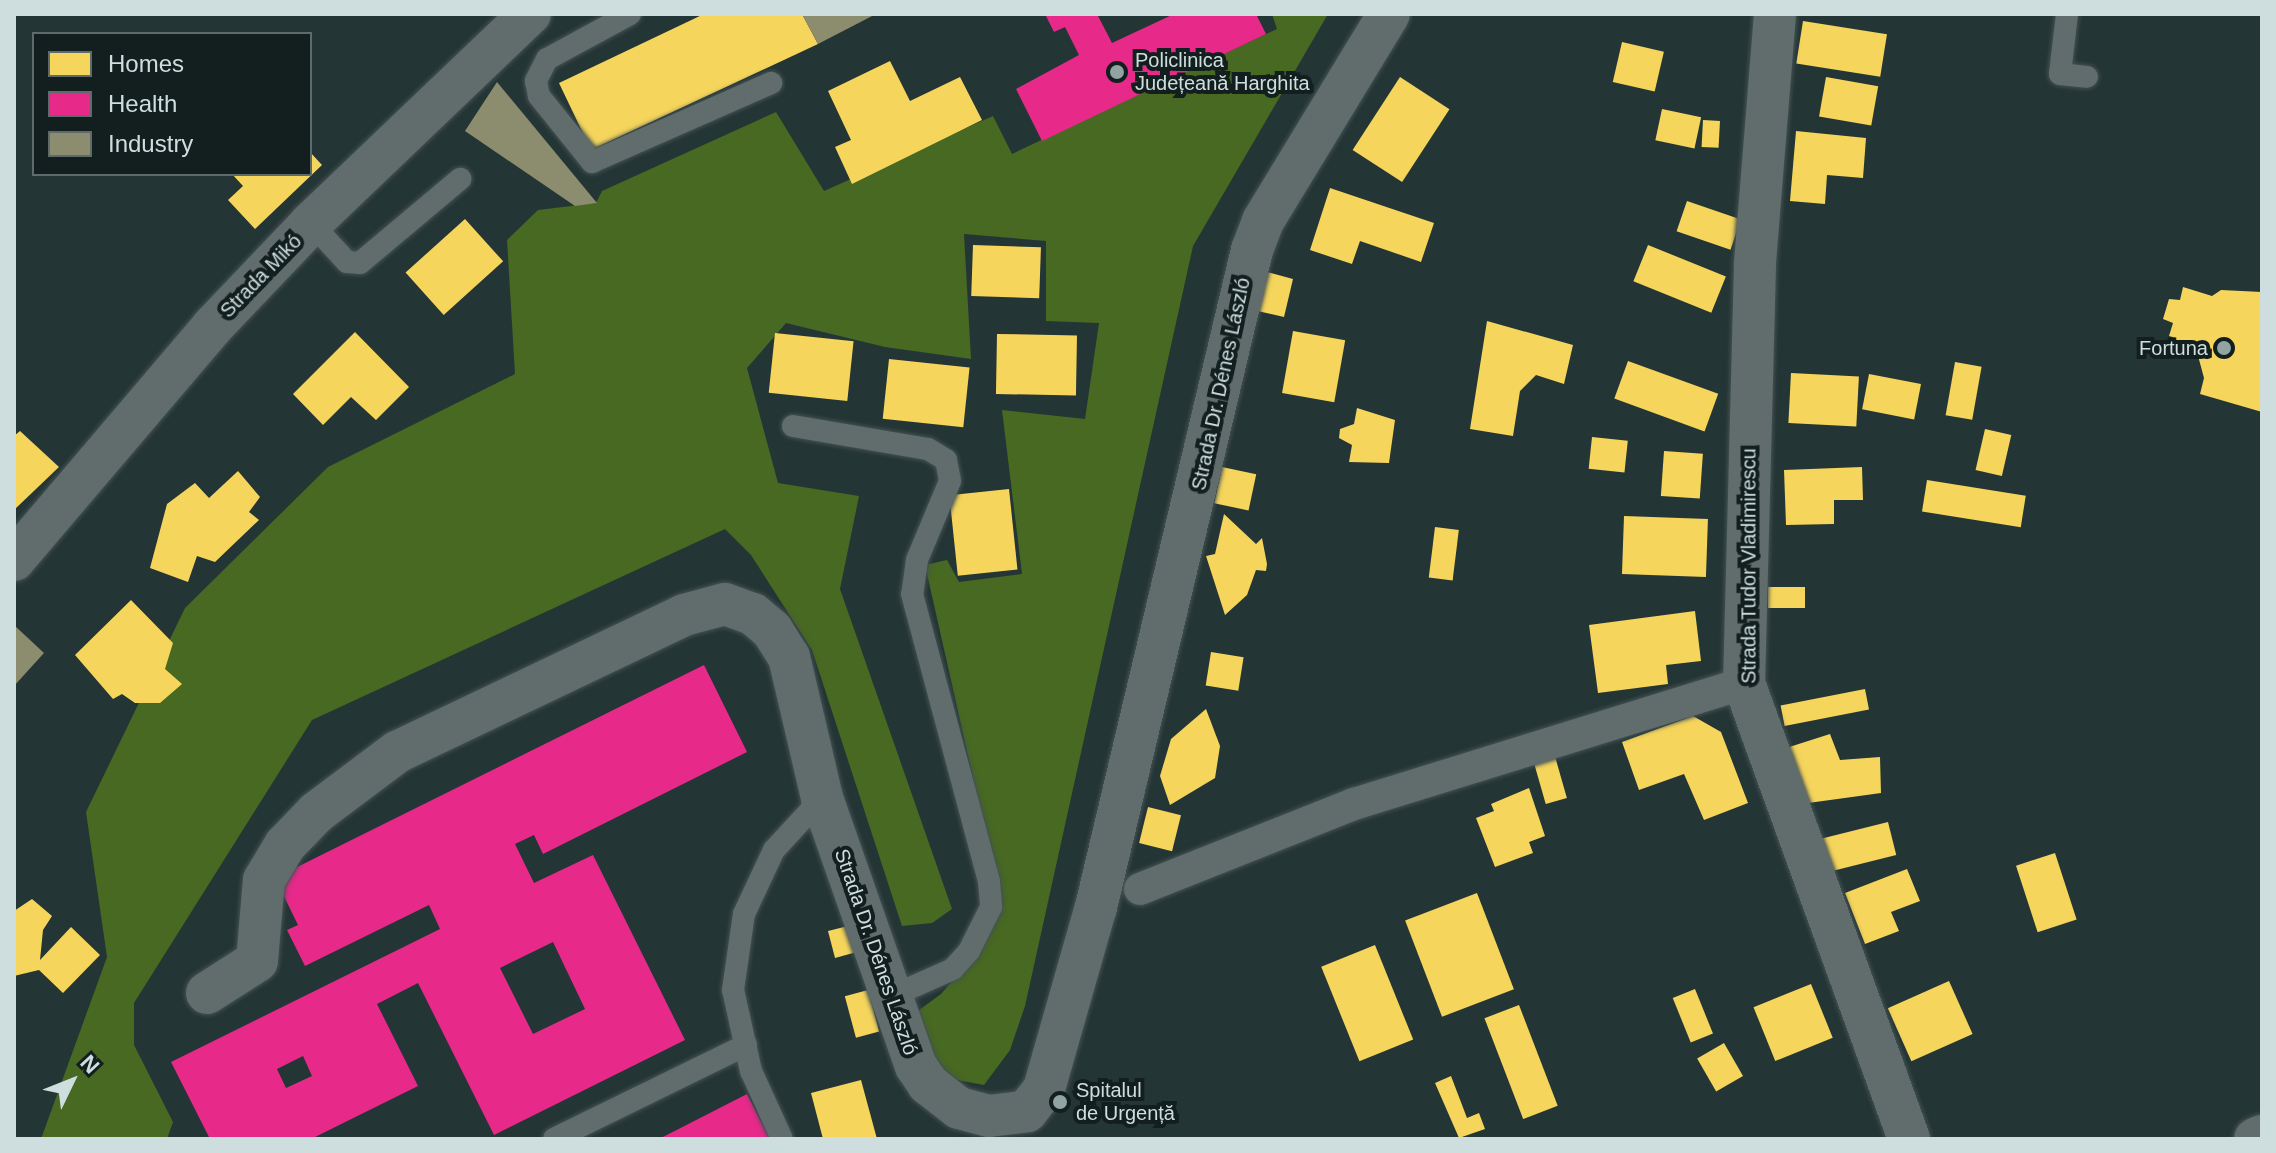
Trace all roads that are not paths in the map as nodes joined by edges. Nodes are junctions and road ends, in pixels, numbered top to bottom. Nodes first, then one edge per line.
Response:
1 (530, 14) edge
2 (630, 14) edge
3 (1389, 14) edge
4 (1775, 14) edge
5 (2067, 14) edge
6 (2087, 77) dead end
7 (771, 83) dead end
8 (460, 179) dead end
9 (311, 223) junction
10 (793, 426) dead end
11 (14, 560) edge
12 (1744, 683) junction
13 (822, 798) junction
14 (1140, 889) dead end
15 (207, 993) dead end
16 (892, 996) junction
17 (746, 1045) junction
18 (2262, 1136) edge
19 (554, 1139) edge
20 (782, 1139) edge
21 (1909, 1139) edge
22 (2255, 1139) edge

1 - 9 street, Strada Mikó
2 - 7 lane
3 - 16 street, Strada Dr. Dénes László
4 - 12 street, Strada Tudor Vladimirescu
5 - 6 lane
8 - 9 lane
9 - 11 street, Strada Mikó
10 - 16 lane
12 - 14 street
12 - 21 street, Strada Tudor Vladimirescu
13 - 15 street, Strada Dr. Dénes László
13 - 16 street, Strada Dr. Dénes László
13 - 17 lane
17 - 19 lane
17 - 20 lane
18 - 22 street

